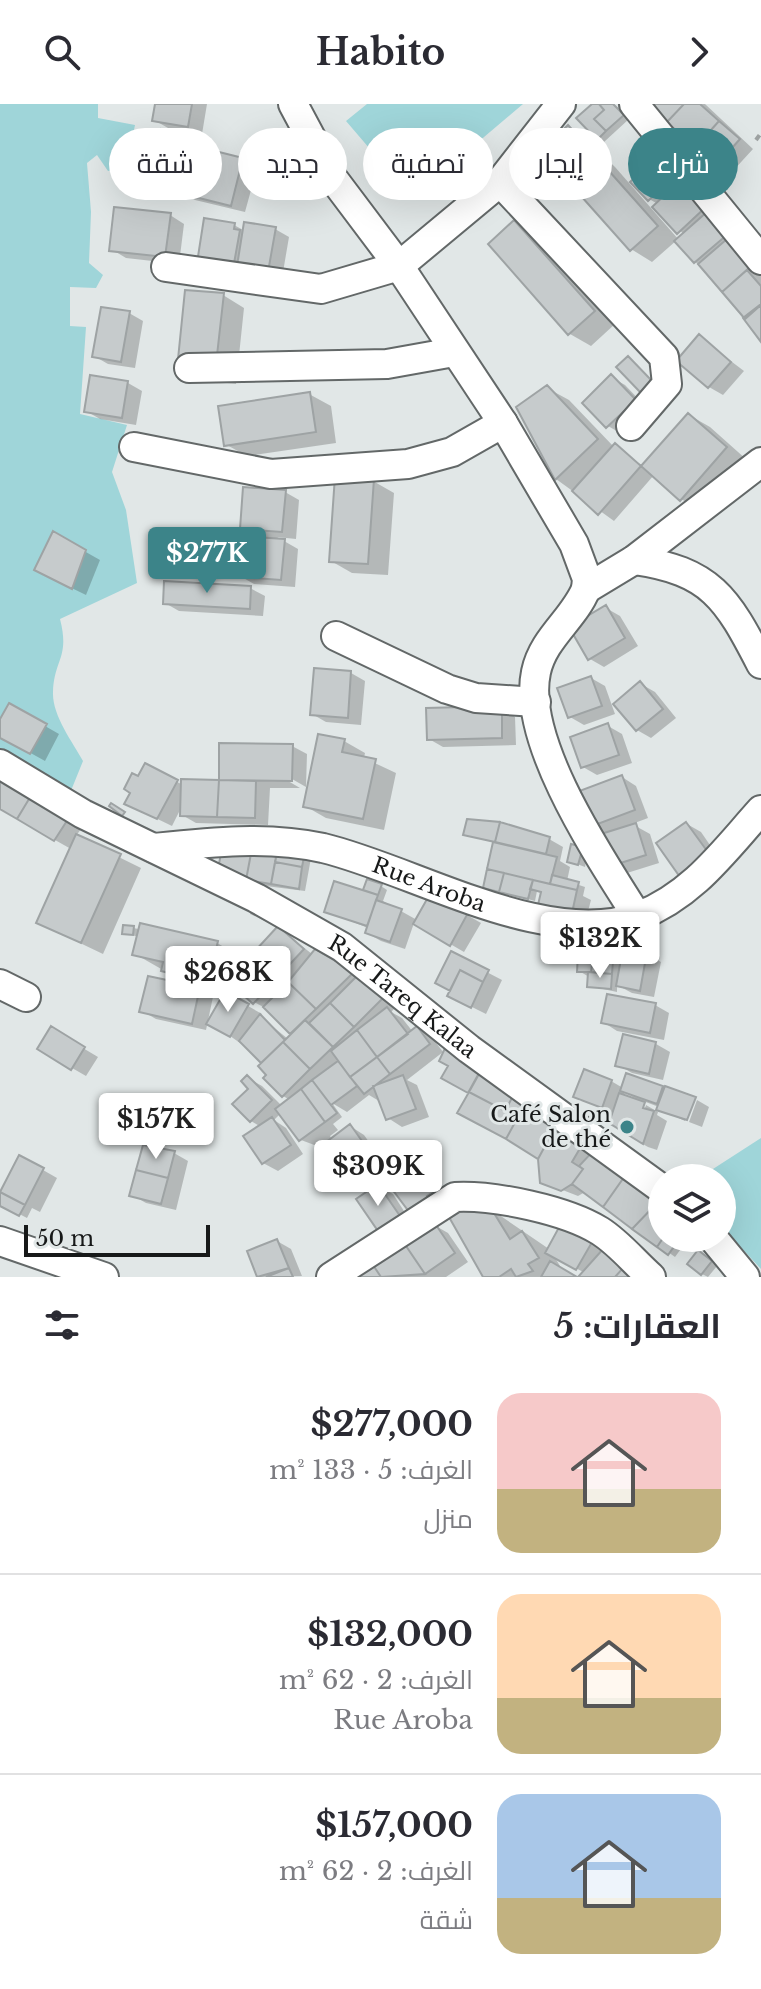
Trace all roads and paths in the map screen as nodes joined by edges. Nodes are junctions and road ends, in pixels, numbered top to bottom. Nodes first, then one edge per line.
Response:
1 (293, 104) edge
2 (561, 104) edge
3 (634, 104) edge
4 (761, 133) edge
5 (756, 140) dead end
6 (500, 182) junction
7 (761, 260) edge
8 (399, 266) junction
9 (166, 267) dead end
10 (454, 352) junction
11 (189, 368) dead end
12 (503, 423) junction
13 (631, 426) dead end
14 (134, 447) dead end
15 (761, 462) edge
16 (634, 560) junction
17 (586, 589) junction
18 (336, 636) dead end
19 (761, 664) edge
20 (536, 702) junction
21 (0, 764) edge
22 (761, 810) edge
23 (154, 848) junction
24 (637, 916) junction
25 (0, 984) edge
26 (26, 997) dead end
27 (648, 1179) edge
28 (0, 1241) edge
29 (724, 1252) edge
30 (104, 1277) edge
31 (331, 1277) edge
32 (651, 1277) edge
33 (745, 1277) edge

1 - 8 street
2 - 6 street
3 - 7 street
4 - 5 path
6 - 8 street
6 - 13 street
8 - 9 street
8 - 10 street
10 - 11 street
10 - 12 street
12 - 14 street
12 - 17 street
15 - 16 street
16 - 17 street
16 - 19 street
17 - 20 street
18 - 20 street
20 - 24 street
21 - 23 street, Rue Tareq Kalaa
22 - 24 street, Rue Aroba
23 - 24 street, Rue Aroba
23 - 27 street, Rue Tareq Kalaa
25 - 26 street
28 - 30 street
29 - 33 street
31 - 32 street

